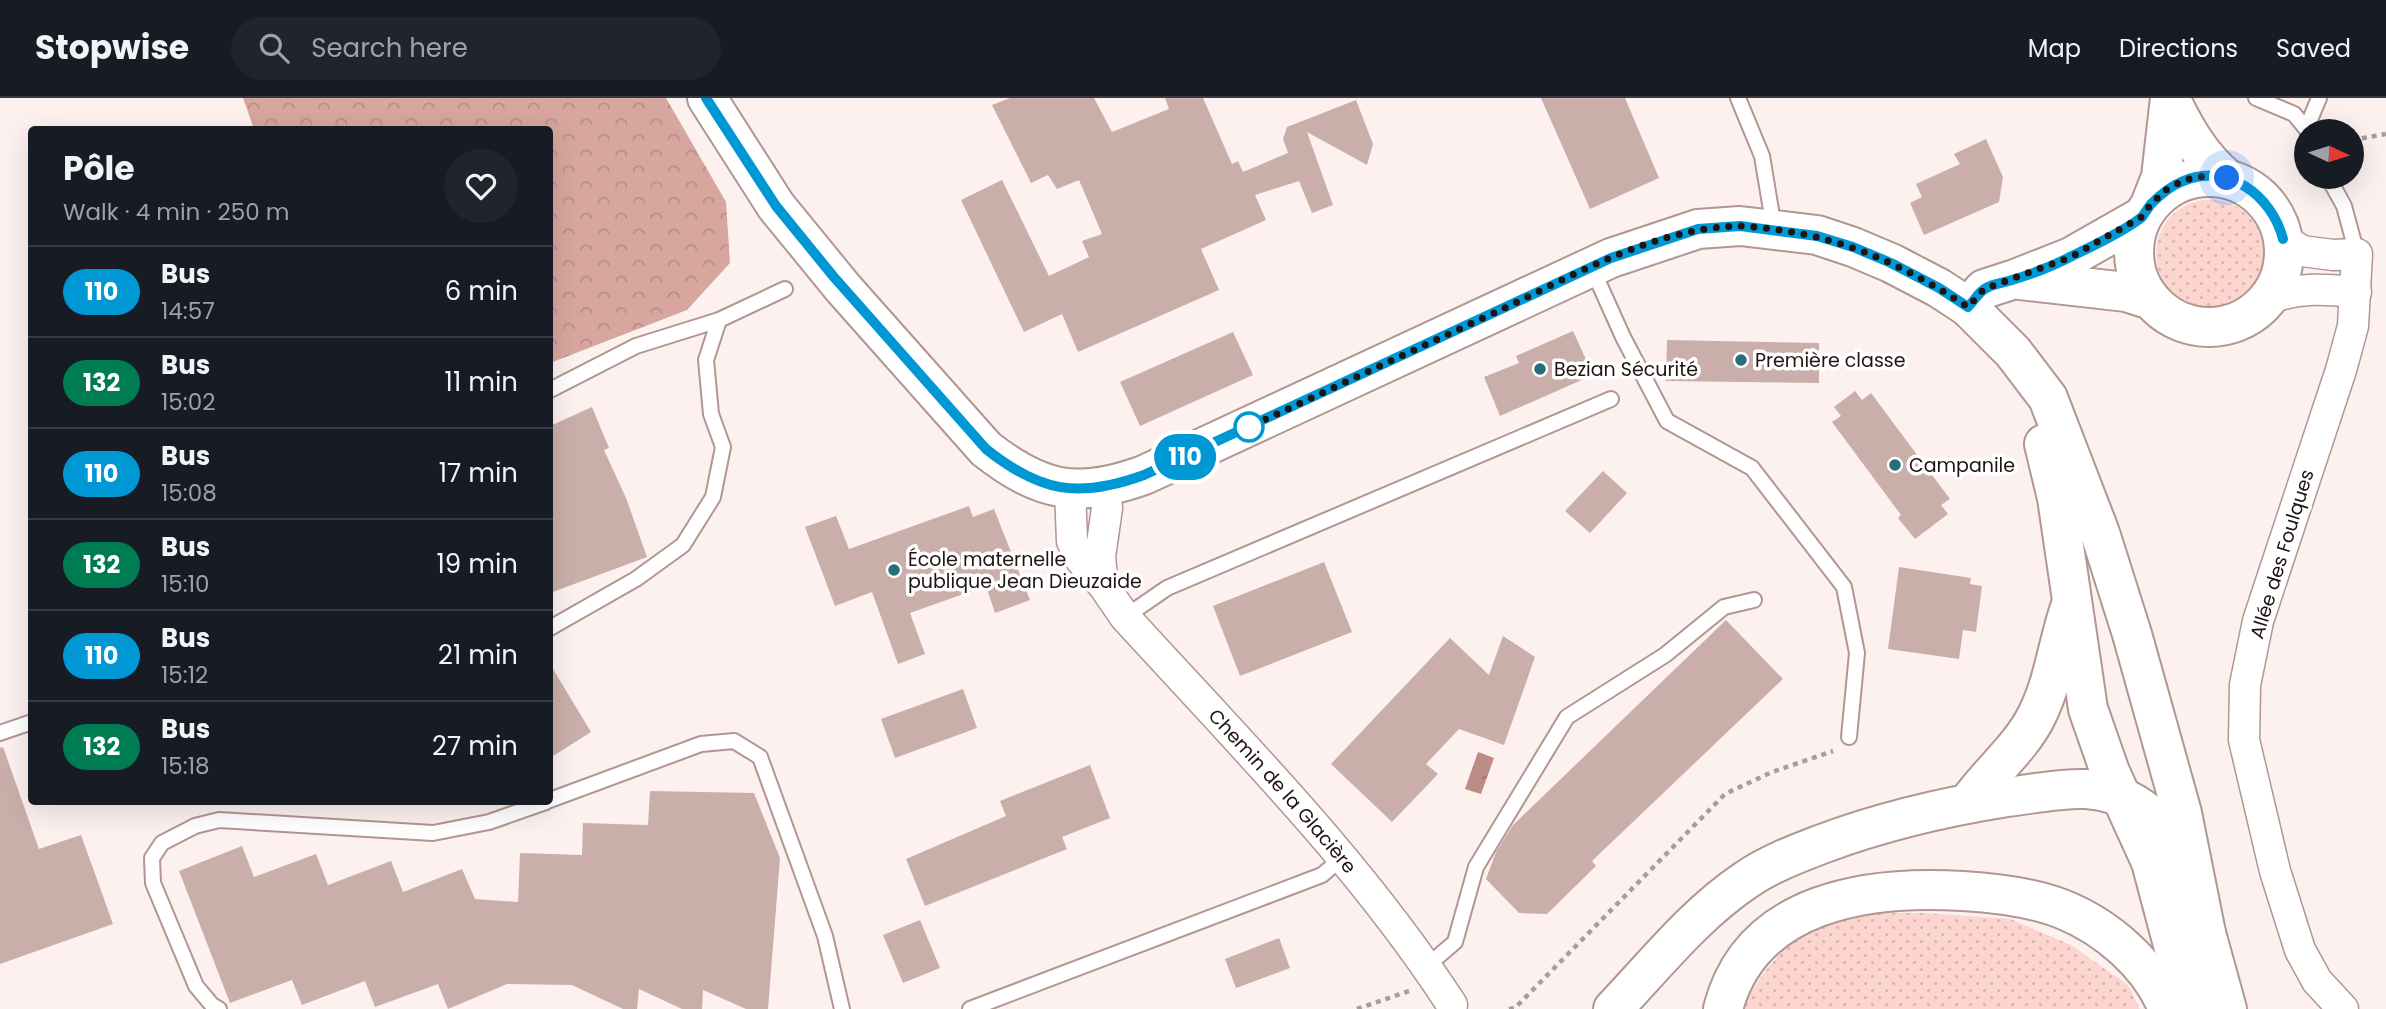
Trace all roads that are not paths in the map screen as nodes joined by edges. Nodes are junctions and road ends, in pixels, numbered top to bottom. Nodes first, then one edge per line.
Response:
1 (706, 98) edge
2 (1738, 98) edge
3 (2170, 98) edge
4 (2256, 98) edge
5 (2319, 98) edge
6 (2299, 119) edge
7 (2312, 119) edge
8 (2227, 178) junction
9 (2335, 189) edge
10 (2147, 210) junction
11 (1774, 230) junction
12 (2283, 239) junction
13 (2357, 254) junction
14 (1592, 267) junction
15 (2015, 279) junction
16 (785, 289) dead end
17 (2356, 292) junction
18 (2269, 298) junction
19 (2151, 300) junction
20 (1968, 307) junction
21 (719, 320) junction
22 (2013, 352) junction
23 (553, 388) edge
24 (1611, 399) dead end
25 (1088, 488) junction
26 (1754, 600) dead end
27 (2072, 602) junction
28 (1125, 617) junction
29 (553, 626) edge
30 (28, 723) edge
31 (0, 733) edge
32 (1849, 737) road end
33 (2120, 796) junction
34 (553, 799) edge
35 (1968, 803) junction
36 (537, 805) edge
37 (1343, 857) junction
38 (2206, 933) junction
39 (1427, 966) junction
40 (1452, 1005) road end
41 (219, 1009) edge
42 (842, 1009) edge
43 (970, 1009) edge
44 (1613, 1009) edge
45 (1723, 1009) edge
46 (2168, 1009) edge
47 (2190, 1009) edge
48 (2227, 1009) edge
49 (2343, 1009) edge

1 - 25 main road
2 - 11 lane
3 - 8 main road
3 - 10 main road
4 - 6 lane
5 - 7 lane
8 - 10 main road
8 - 12 main road
9 - 13 lane
10 - 15 main road
10 - 19 main road
11 - 14 main road
11 - 20 main road
12 - 13 street
12 - 18 main road
13 - 17 street, Allée des Foulques
14 - 25 main road
14 - 32 lane
15 - 19 main road
15 - 20 main road
16 - 21 lane
17 - 18 street
17 - 49 street, Allée des Foulques
18 - 19 main road
20 - 22 main road
21 - 23 lane
21 - 29 lane
22 - 27 main road
22 - 38 main road
24 - 28 lane
25 - 28 street, Chemin de la Glacière
26 - 39 lane
27 - 33 main road
27 - 35 main road
28 - 37 street, Chemin de la Glacière
30 - 31 lane
33 - 35 main road
33 - 38 main road
33 - 47 main road
34 - 42 lane
35 - 44 main road
36 - 41 lane
37 - 39 street, Chemin de la Glacière
37 - 43 lane
38 - 48 main road
39 - 40 street, Chemin de la Glacière
45 - 46 main road

